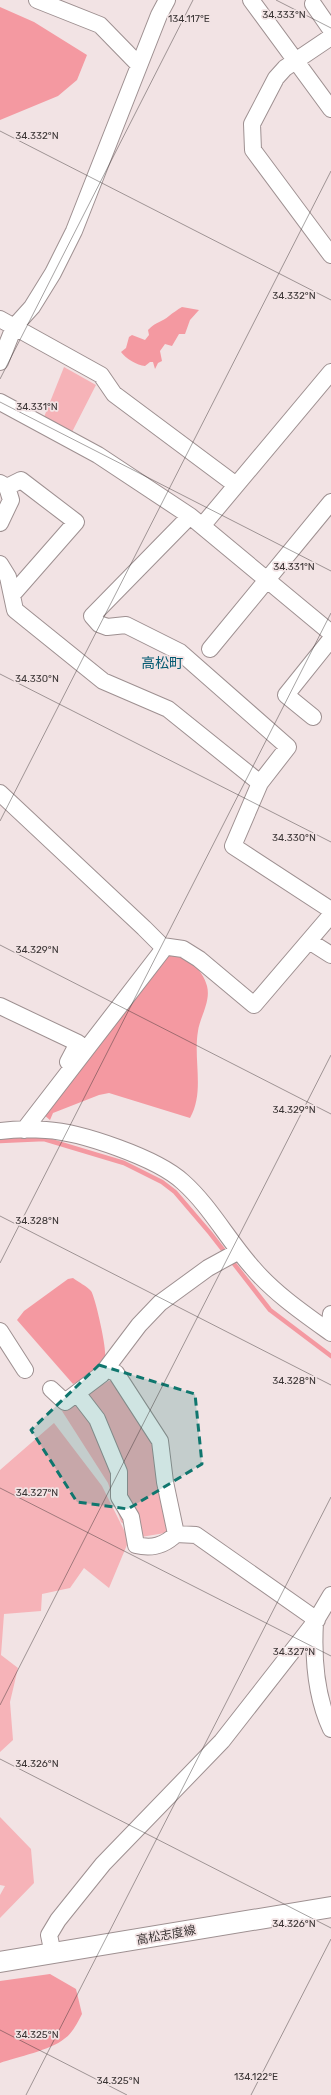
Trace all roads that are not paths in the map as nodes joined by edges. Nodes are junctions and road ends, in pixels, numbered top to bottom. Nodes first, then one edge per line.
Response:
1 (37, 0) edge
2 (167, 0) edge
3 (251, 0) edge
4 (313, 4) dead end
5 (330, 39) edge
6 (296, 62) junction
7 (139, 65) junction
8 (331, 109) edge
9 (331, 255) edge
10 (0, 319) edge
11 (14, 328) junction
12 (0, 362) edge
13 (331, 372) edge
14 (0, 402) edge
15 (3, 485) edge
16 (236, 485) junction
17 (331, 502) edge
18 (196, 521) junction
19 (0, 523) edge
20 (0, 564) edge
21 (266, 580) junction
22 (12, 595) junction
23 (331, 633) edge
24 (331, 639) edge
25 (210, 649) dead end
26 (313, 717) dead end
27 (260, 783) junction
28 (0, 793) edge
29 (331, 910) edge
30 (331, 915) edge
31 (308, 941) junction
32 (162, 946) junction
33 (331, 955) edge
34 (0, 1006) edge
35 (66, 1077) junction
36 (24, 1130) junction
37 (0, 1131) edge
38 (239, 1251) junction
39 (331, 1314) edge
40 (0, 1331) edge
41 (330, 1332) edge
42 (106, 1368) junction
43 (25, 1370) dead end
44 (51, 1389) dead end
45 (77, 1393) junction
46 (176, 1534) junction
47 (331, 1595) edge
48 (316, 1621) junction
49 (331, 1729) edge
50 (331, 1907) edge
51 (52, 1954) junction
52 (0, 1962) edge

1 - 7 street
2 - 7 street
3 - 6 street
4 - 5 street
5 - 6 street
6 - 8 street
6 - 9 street
7 - 11 street
10 - 11 street
11 - 12 street
11 - 16 street
13 - 16 street
14 - 18 street
15 - 19 street
15 - 22 street
16 - 18 street
17 - 21 street
18 - 21 street
18 - 27 street
20 - 22 street
21 - 23 street
21 - 25 street
22 - 27 street
24 - 26 street
27 - 29 street
28 - 32 street
30 - 31 street
31 - 32 street
31 - 33 street
32 - 35 street
34 - 35 street
35 - 36 street
36 - 37 street
36 - 38 street
38 - 41 street
38 - 42 street
39 - 41 street
40 - 43 street
42 - 45 street
42 - 46 street
44 - 45 street
45 - 46 street
46 - 48 street
47 - 48 street
48 - 49 street
48 - 51 street
50 - 51 main road, 高松志度線
51 - 52 main road, 高松志度線

